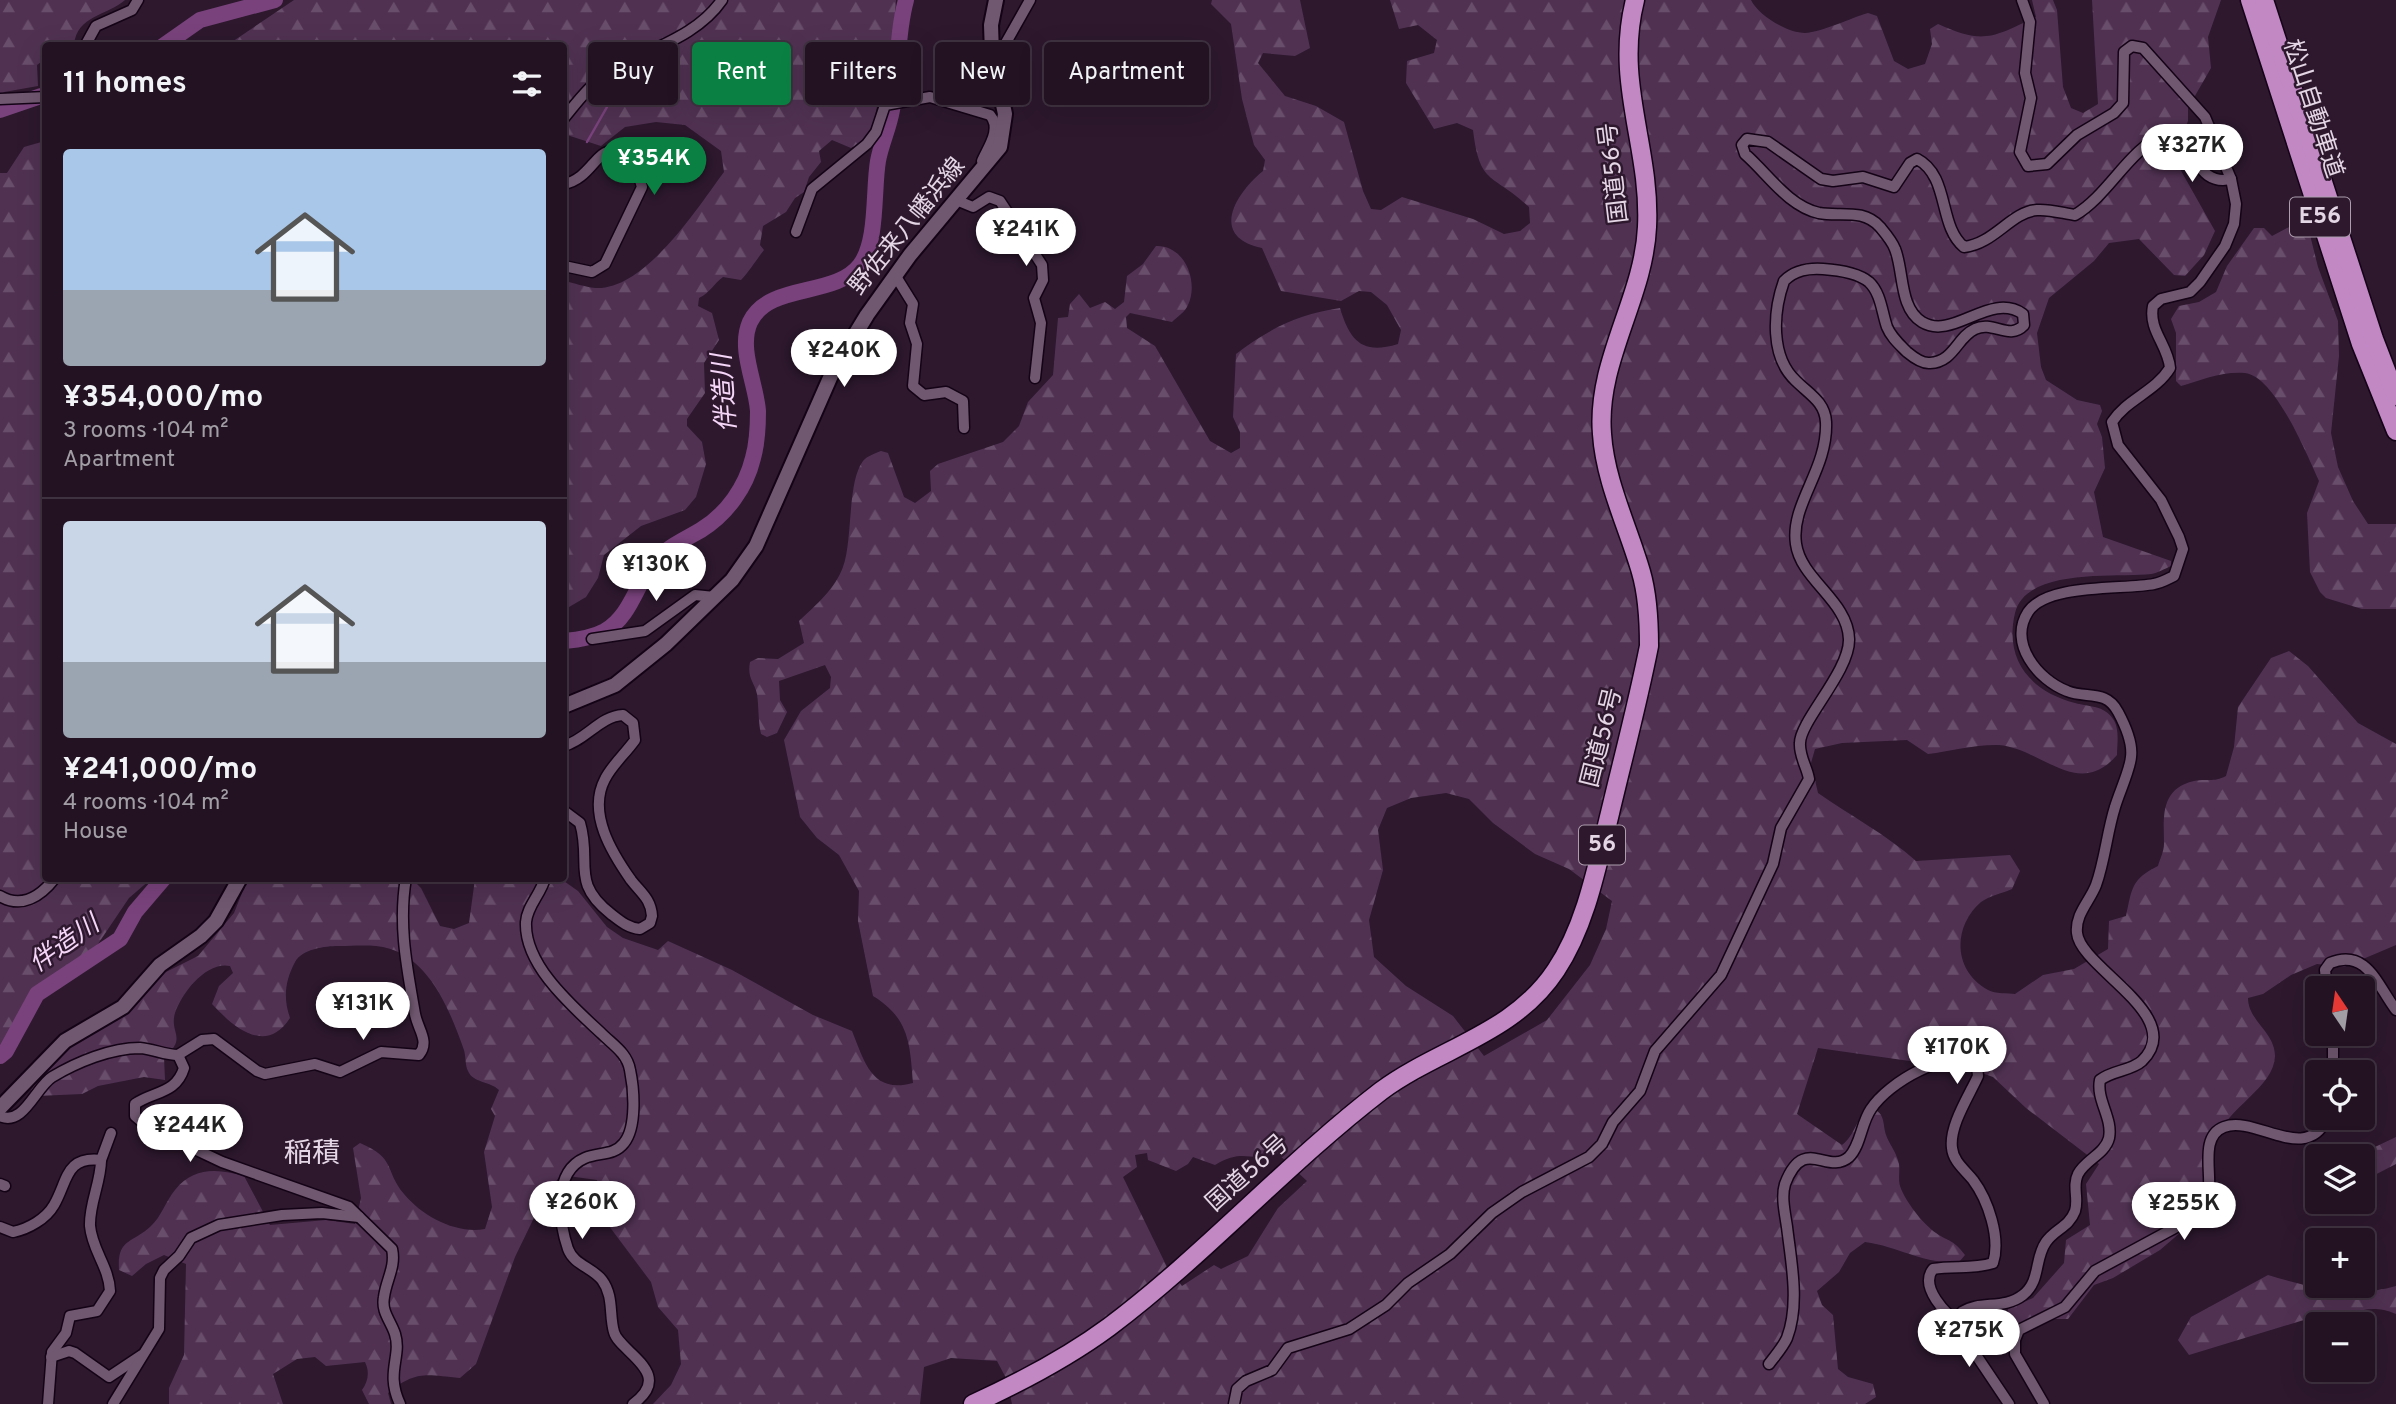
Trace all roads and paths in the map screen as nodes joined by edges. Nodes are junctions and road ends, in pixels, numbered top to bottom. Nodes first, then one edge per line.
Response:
1 (138, 0) edge
2 (722, 0) edge
3 (996, 0) edge
4 (1030, 0) edge
5 (1635, 0) edge
6 (2022, 0) edge
7 (2250, 0) edge
8 (2264, 0) edge
9 (87, 42) edge
10 (992, 42) edge
11 (1006, 42) edge
12 (42, 97) edge
13 (0, 99) edge
14 (1001, 105) edge
15 (567, 115) edge
16 (986, 166) junction
17 (2231, 179) junction
18 (567, 183) edge
19 (956, 200) junction
20 (796, 232) dead end
21 (567, 266) edge
22 (895, 275) junction
23 (1035, 378) dead end
24 (2396, 396) edge
25 (964, 428) dead end
26 (2396, 431) edge
27 (714, 597) junction
28 (592, 639) dead end
29 (567, 705) edge
30 (567, 745) edge
31 (567, 813) edge
32 (52, 882) edge
33 (238, 882) edge
34 (406, 882) edge
35 (543, 882) edge
36 (0, 896) edge
37 (2326, 976) edge
38 (2372, 976) edge
39 (2375, 980) edge
40 (2396, 1010) edge
41 (178, 1055) junction
42 (0, 1108) edge
43 (0, 1116) edge
44 (2318, 1130) edge
45 (111, 1133) dead end
46 (102, 1160) junction
47 (359, 1217) junction
48 (0, 1227) edge
49 (1961, 1324) junction
50 (145, 1354) junction
51 (51, 1357) junction
52 (1769, 1364) dead end
53 (48, 1404) edge
54 (113, 1404) edge
55 (400, 1404) edge
56 (633, 1404) edge
57 (974, 1404) edge
58 (1234, 1404) edge
59 (2009, 1404) edge
60 (2044, 1404) edge

1 - 9 street
2 - 15 street
3 - 10 main road, 野佐来八幡浜線
4 - 11 street
5 - 57 highway, 国道56号 / 56
6 - 17 street
7 - 26 highway, 松山自動車道 / E56
8 - 24 highway, 松山自動車道 / E56
12 - 13 street
14 - 16 main road, 野佐来八幡浜線
16 - 19 main road, 野佐来八幡浜線
16 - 20 street
17 - 49 street
17 - 58 street
18 - 21 street
19 - 22 main road, 野佐来八幡浜線
19 - 23 street
22 - 25 street
22 - 27 main road, 野佐来八幡浜線
27 - 28 street
27 - 29 main road, 野佐来八幡浜線
30 - 31 street
32 - 36 street
33 - 42 main road
34 - 41 street
35 - 56 street
37 - 38 street
39 - 40 street
41 - 43 street
41 - 47 street
44 - 60 street
45 - 46 street
46 - 48 street
46 - 51 street
47 - 50 street
47 - 55 street
49 - 52 street
49 - 59 street
50 - 51 street
50 - 54 street
51 - 53 street

